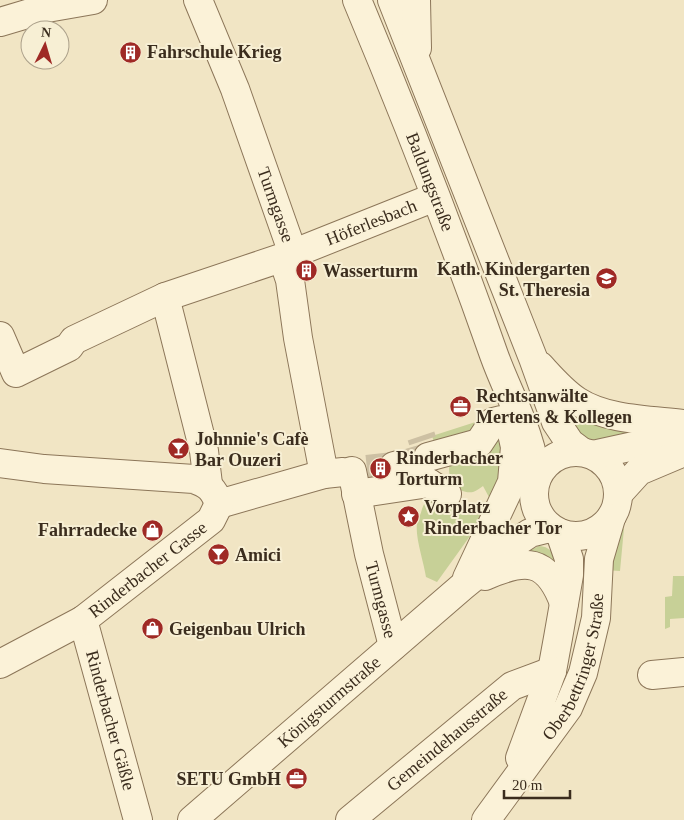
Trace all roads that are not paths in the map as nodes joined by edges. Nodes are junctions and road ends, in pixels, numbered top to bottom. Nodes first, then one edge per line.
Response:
1 (93, 0) edge
2 (198, 0) edge
3 (358, 0) edge
4 (392, 0) edge
5 (416, 0) edge
6 (53, 4) edge
7 (0, 22) edge
8 (421, 76) junction
9 (435, 197) junction
10 (287, 256) junction
11 (165, 297) junction
12 (0, 336) edge
13 (494, 356) junction
14 (533, 358) junction
15 (501, 420) dead end
16 (684, 424) edge
17 (684, 435) edge
18 (684, 452) edge
19 (588, 453) junction
20 (1, 464) edge
21 (394, 466) tunnel mouth
22 (436, 472) junction
23 (324, 474) junction
24 (358, 478) junction
25 (535, 487) junction
26 (213, 494) junction
27 (615, 506) junction
28 (555, 530) junction
29 (464, 586) junction
30 (564, 603) junction
31 (83, 620) junction
32 (393, 646) junction
33 (0, 664) edge
34 (552, 672) junction
35 (684, 672) edge
36 (652, 676) dead end
37 (493, 810) edge
38 (192, 819) edge
39 (138, 820) edge
40 (350, 820) edge

1 - 6 street
2 - 10 street, Turmgasse
3 - 9 street, Baldungstraße
4 - 8 street, Baldungstraße
5 - 8 street
6 - 7 street
8 - 14 street, Baldungstraße
9 - 10 street, Höferlesbach
9 - 13 street, Baldungstraße
10 - 11 street, Höferlesbach
10 - 23 street, Turmgasse
11 - 12 street, Höferlesbach
11 - 26 street
13 - 25 street, Baldungstraße
13 - 29 street
14 - 16 street
14 - 19 street, Baldungstraße
15 - 22 street, Rinderbacher Gasse
17 - 19 street
18 - 27 street
19 - 25 street
19 - 27 street
20 - 26 street
21 - 22 street
22 - 24 street, Rinderbacher Gasse
23 - 24 street, Rinderbacher Gasse
23 - 26 street, Rinderbacher Gasse
24 - 32 street, Turmgasse
25 - 28 street
25 - 29 street, Königsturmstraße
26 - 31 street, Rinderbacher Gasse
27 - 28 street
27 - 37 street, Oberbettringer Straße
28 - 29 street, Königsturmstraße
28 - 30 street, Oberbettringer Straße
29 - 30 street
29 - 32 street, Königsturmstraße
30 - 34 street, Oberbettringer Straße
31 - 33 street, Rinderbacher Gasse
31 - 39 street, Rinderbacher Gäßle
32 - 38 street, Königsturmstraße
34 - 37 street, Oberbettringer Straße
34 - 40 street, Gemeindehausstraße
35 - 36 street

